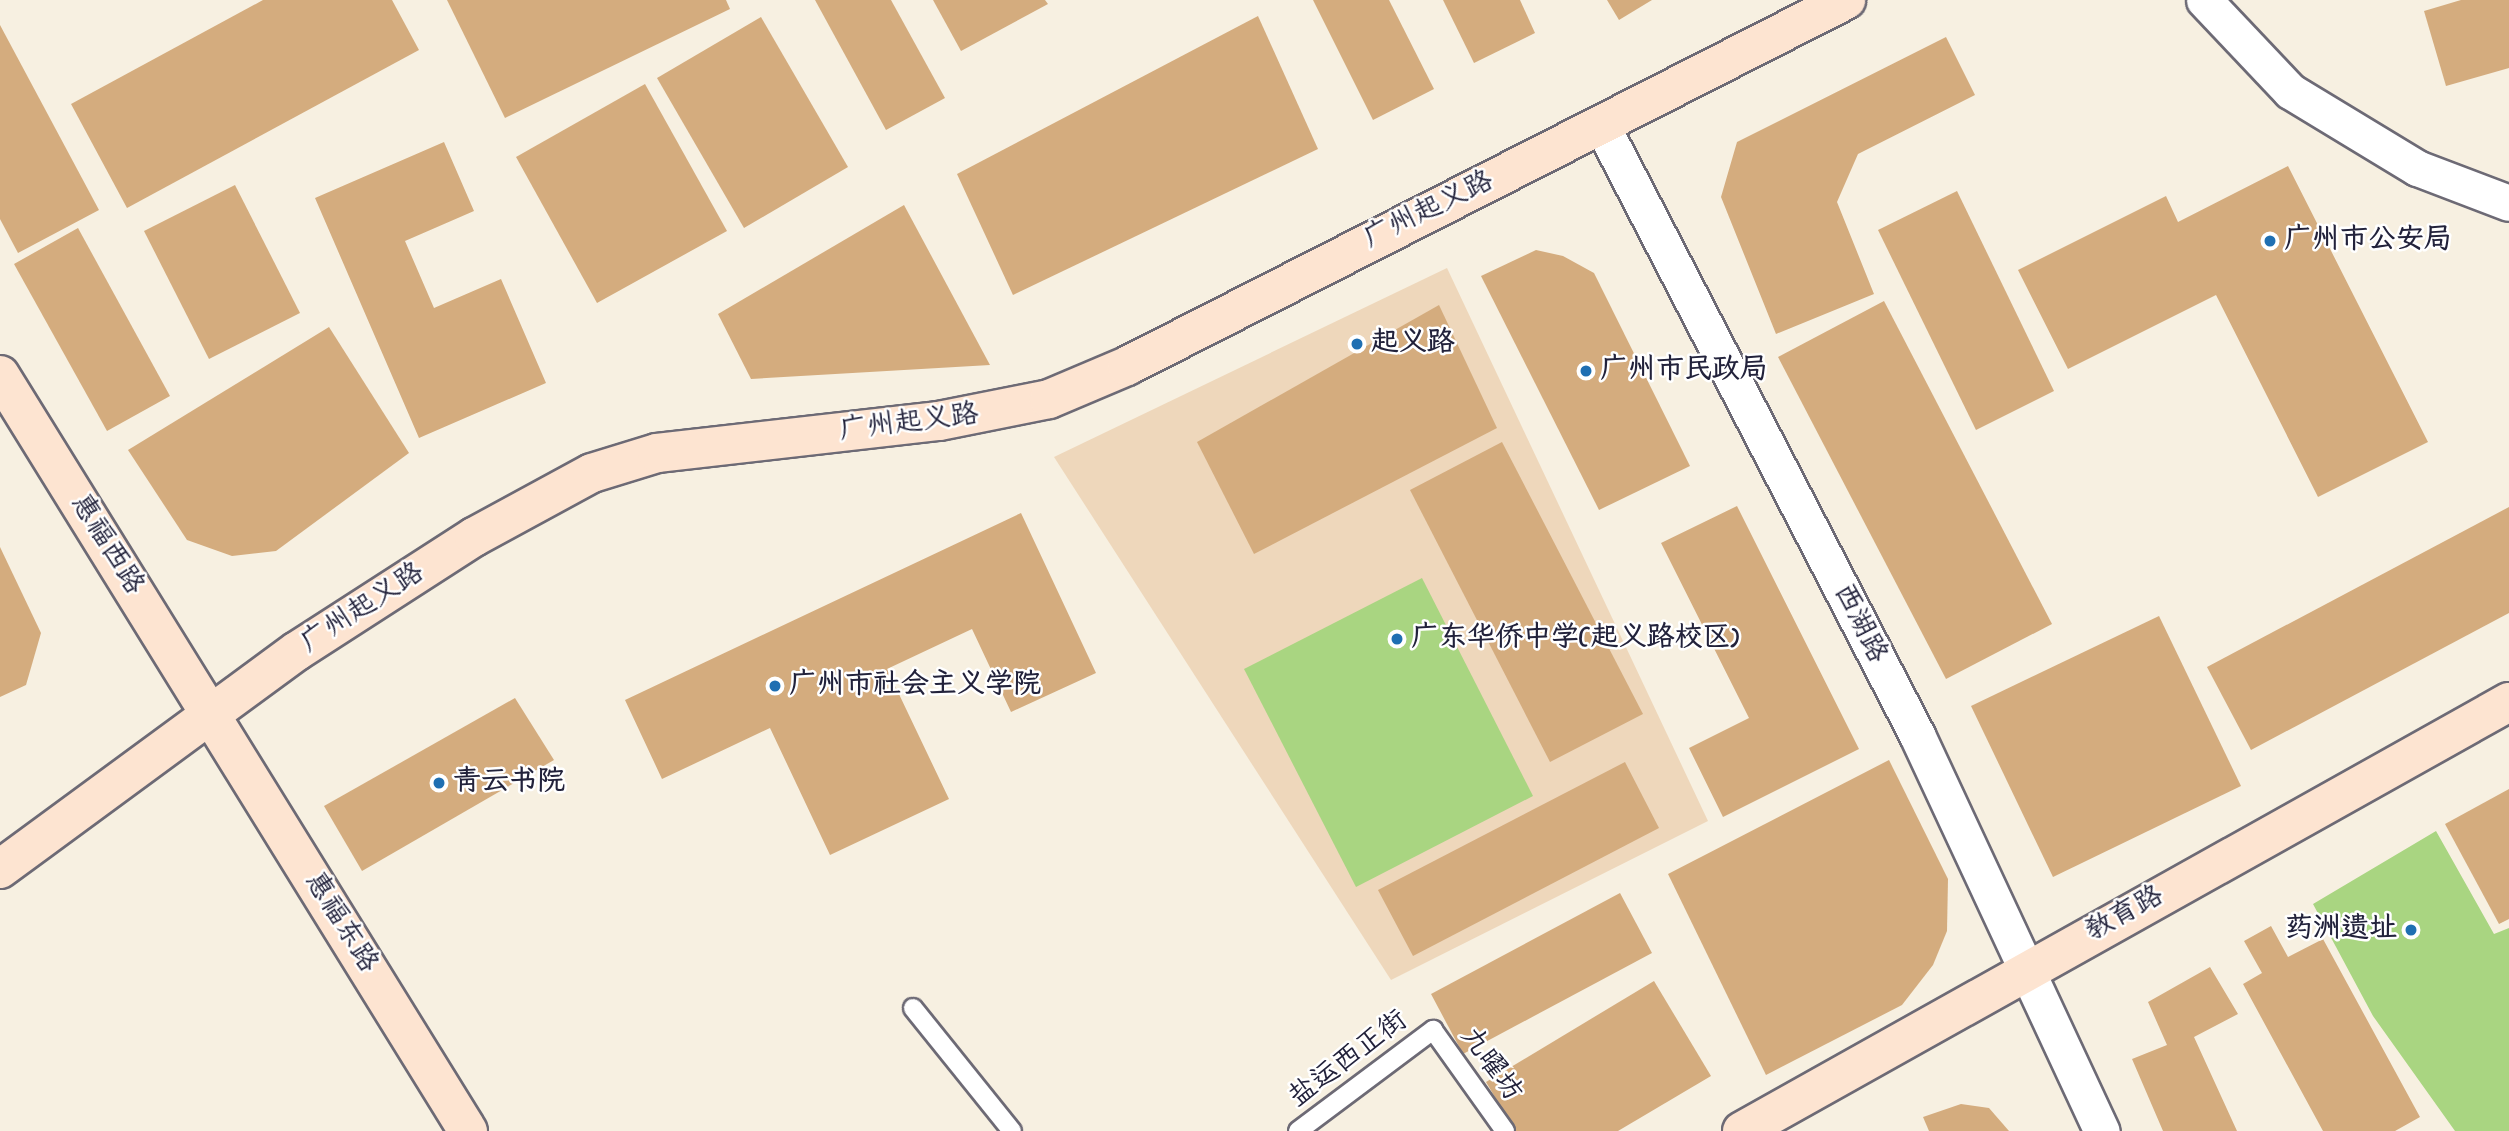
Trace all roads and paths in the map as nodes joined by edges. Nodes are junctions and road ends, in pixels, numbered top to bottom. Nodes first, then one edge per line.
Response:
1 (1846, 0) edge
2 (2204, 0) edge
3 (1601, 124) junction
4 (2509, 203) edge
5 (0, 375) edge
6 (2509, 702) edge
7 (213, 716) junction
8 (0, 869) edge
9 (2028, 969) junction
10 (913, 1008) dead end
11 (1433, 1030) joint
12 (468, 1131) edge
13 (1012, 1131) edge
14 (1298, 1131) edge
15 (1505, 1131) edge
16 (1742, 1131) edge
17 (2102, 1131) edge

1 - 3 main road, 广州起义路
2 - 4 street
3 - 7 main road, 广州起义路
3 - 9 street, 西湖路
5 - 7 main road, 惠福西路
6 - 9 main road, 教育路
7 - 8 main road, 广州起义路
7 - 12 main road, 惠福东路
9 - 16 main road, 教育路
9 - 17 street, 西湖路
10 - 13 lane
11 - 14 lane, 盐运西正街
11 - 15 lane, 九曜坊

